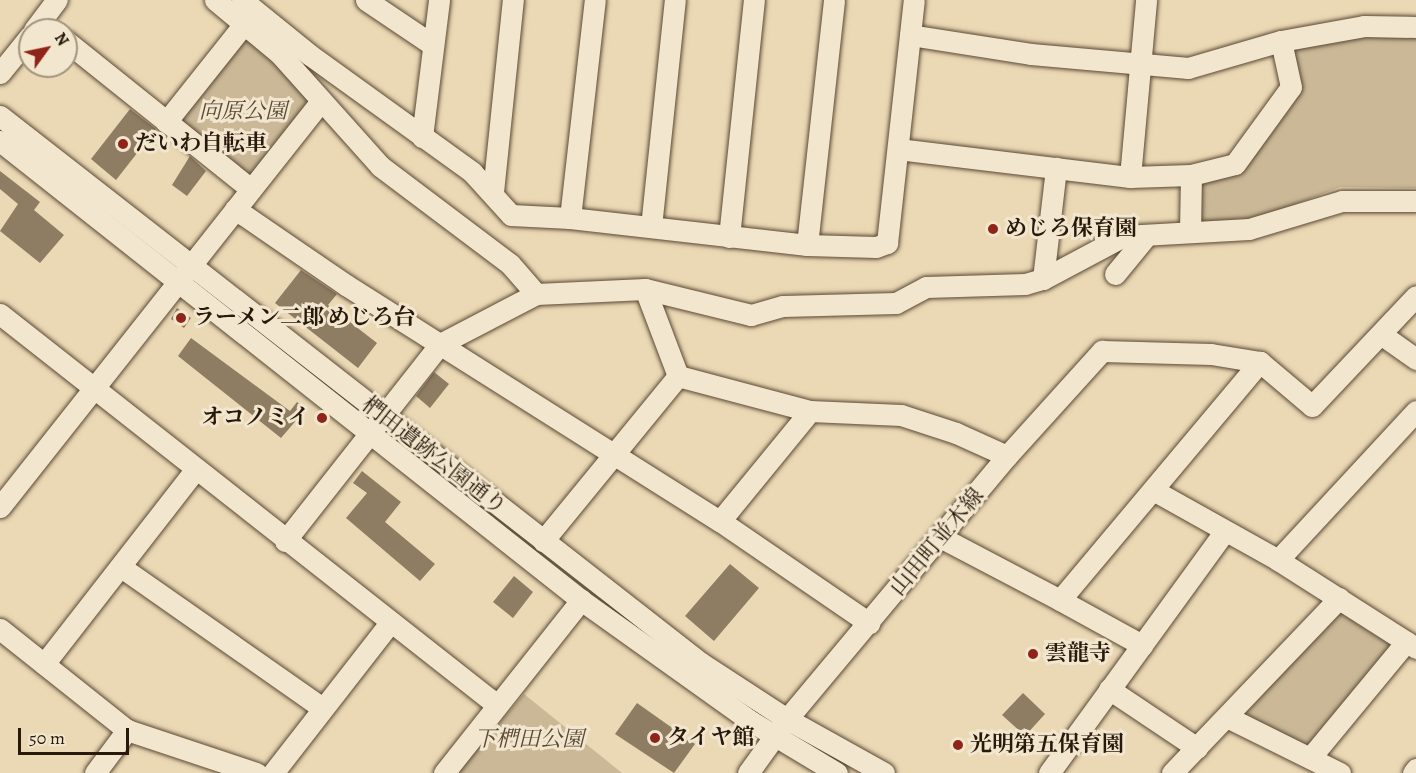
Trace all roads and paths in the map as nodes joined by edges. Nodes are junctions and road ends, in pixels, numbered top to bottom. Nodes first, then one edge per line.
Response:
1 (215, 0) edge
2 (242, 0) edge
3 (366, 0) edge
4 (439, 0) edge
5 (595, 0) edge
6 (675, 0) edge
7 (754, 0) edge
8 (834, 0) edge
9 (914, 0) edge
10 (1146, 0) edge
11 (512, 1) edge
12 (244, 24) junction
13 (1416, 27) edge
14 (910, 35) junction
15 (1281, 40) junction
16 (433, 45) junction
17 (18, 50) edge
18 (78, 51) edge
19 (1140, 66) junction
20 (0, 73) edge
21 (321, 101) junction
22 (0, 116) edge
23 (166, 122) junction
24 (422, 137) junction
25 (0, 141) edge
26 (898, 149) junction
27 (1056, 168) junction
28 (1191, 176) junction
29 (1130, 177) junction
30 (251, 189) junction
31 (494, 192) junction
32 (1416, 201) edge
33 (236, 209) junction
34 (570, 218) junction
35 (651, 227) junction
36 (1190, 232) junction
37 (1147, 235) junction
38 (729, 237) junction
39 (807, 245) junction
40 (185, 274) junction
41 (1116, 274) dead end
42 (1042, 279) junction
43 (645, 289) junction
44 (536, 294) junction
45 (1416, 296) edge
46 (0, 314) edge
47 (1382, 335) junction
48 (440, 345) junction
49 (1416, 359) edge
50 (1260, 362) junction
51 (678, 376) junction
52 (94, 387) junction
53 (810, 411) junction
54 (1416, 411) edge
55 (376, 424) junction
56 (612, 456) junction
57 (1007, 456) junction
58 (195, 470) junction
59 (1153, 490) junction
60 (0, 507) edge
61 (720, 521) junction
62 (1225, 531) junction
63 (942, 538) junction
64 (285, 541) junction
65 (543, 541) junction
66 (1278, 560) junction
67 (121, 567) junction
68 (1339, 598) junction
69 (581, 600) junction
70 (1060, 600) junction
71 (869, 623) junction
72 (389, 624) junction
73 (0, 629) edge
74 (1142, 645) junction
75 (1411, 645) edge
76 (44, 664) junction
77 (1109, 689) junction
78 (497, 705) junction
79 (322, 708) junction
80 (1229, 718) junction
81 (787, 719) junction
82 (128, 730) junction
83 (774, 736) junction
84 (1197, 748) junction
85 (1310, 758) junction
86 (1416, 769) edge
87 (96, 773) edge
88 (256, 773) edge
89 (273, 773) edge
90 (444, 773) edge
91 (748, 773) edge
92 (837, 773) edge
93 (884, 773) edge
94 (1049, 773) edge
95 (1172, 773) edge
96 (1340, 773) edge
97 (1413, 773) edge

1 - 12 street
2 - 24 street
3 - 16 street
4 - 16 street
5 - 34 street
6 - 35 street
7 - 38 street
8 - 39 street
9 - 14 street
10 - 19 street
11 - 31 street
12 - 21 street
12 - 23 street
13 - 15 street
14 - 19 street
14 - 26 street
15 - 19 street
15 - 28 street
16 - 24 street
17 - 20 street
18 - 23 street
19 - 29 street
21 - 30 street
21 - 44 street
22 - 40 street, 椚田遺跡公園通り
23 - 30 street
24 - 31 street
25 - 40 street, 椚田遺跡公園通り
26 - 27 street
26 - 39 street
27 - 29 street
27 - 42 street
28 - 29 street
28 - 36 street
30 - 33 street
31 - 34 street
32 - 36 street
33 - 40 street
33 - 48 street
34 - 35 street
35 - 38 street
36 - 37 street
37 - 41 street
37 - 42 street
38 - 39 street
40 - 52 street
40 - 55 street, 椚田遺跡公園通り
42 - 43 street
43 - 44 street
43 - 51 street
44 - 48 street
45 - 47 street
46 - 52 street
47 - 49 street
47 - 50 street
48 - 55 street
48 - 56 street
50 - 57 street, 山田町並木線
50 - 59 street
51 - 53 street
51 - 56 street
52 - 58 street
52 - 60 street
53 - 57 street
53 - 61 street
54 - 66 street
55 - 64 street
55 - 65 street, 椚田遺跡公園通り
55 - 69 street, 椚田遺跡公園通り
56 - 61 street
56 - 65 street
57 - 63 street, 山田町並木線
58 - 64 street
58 - 67 street
59 - 62 street
59 - 70 street
61 - 71 street
62 - 66 street
62 - 74 street
63 - 70 street
63 - 71 street, 山田町並木線
64 - 72 street
65 - 81 street, 椚田遺跡公園通り
66 - 68 street
67 - 76 street
67 - 79 street
68 - 75 street
68 - 80 street
69 - 78 street
69 - 83 street, 椚田遺跡公園通り
70 - 74 street
71 - 81 street, 山田町並木線
72 - 78 street
72 - 79 street
73 - 76 street
74 - 77 street
75 - 85 street
76 - 82 street
77 - 84 street
77 - 94 street
78 - 90 street
79 - 89 street
80 - 84 street
80 - 85 street
81 - 83 street, 山田町並木線
81 - 93 street, 椚田遺跡公園通り
82 - 87 street
82 - 88 street
83 - 91 street, 山田町並木線
83 - 92 street, 椚田遺跡公園通り
84 - 95 street
85 - 96 street
86 - 97 street

